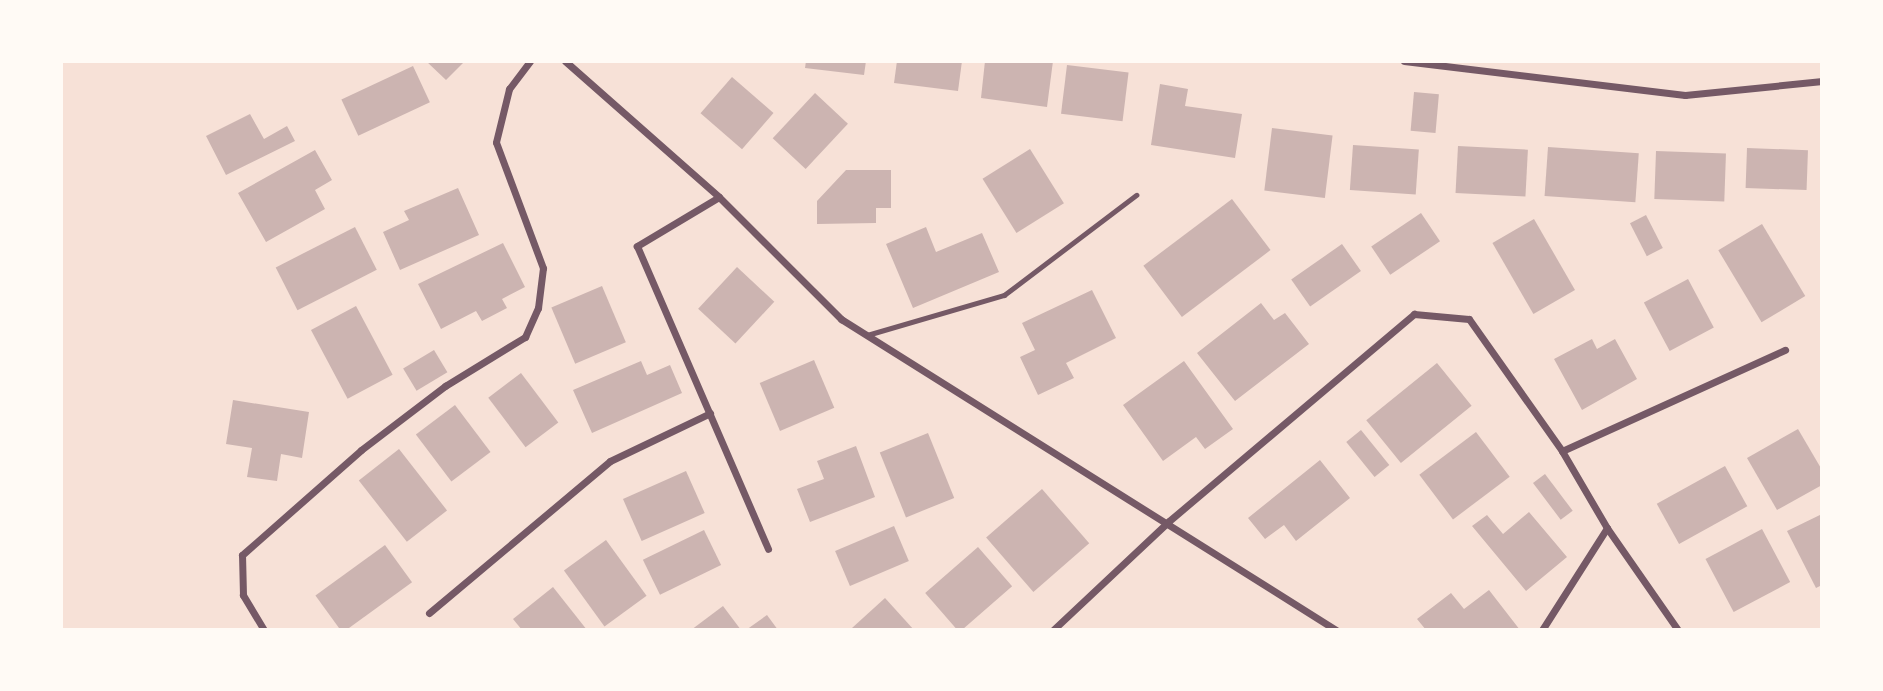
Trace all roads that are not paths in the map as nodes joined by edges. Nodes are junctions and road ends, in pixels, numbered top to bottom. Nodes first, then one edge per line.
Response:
1 (530, 61) edge
2 (565, 61) edge
3 (1404, 61) edge
4 (1822, 81) edge
5 (1136, 195) dead end
6 (719, 197) junction
7 (866, 336) junction
8 (1785, 350) dead end
9 (710, 413) junction
10 (1562, 451) junction
11 (1169, 521) junction
12 (1607, 528) junction
13 (768, 549) dead end
14 (429, 613) dead end
15 (264, 630) edge
16 (1053, 630) edge
17 (1336, 630) edge
18 (1542, 630) edge
19 (1678, 630) edge

1 - 15 street
2 - 6 street
3 - 4 street
5 - 7 lane
6 - 7 street
6 - 9 street
7 - 11 street
8 - 10 street
9 - 13 street
9 - 14 street
10 - 11 street
10 - 12 street
11 - 16 street
11 - 17 street
12 - 18 street
12 - 19 street

